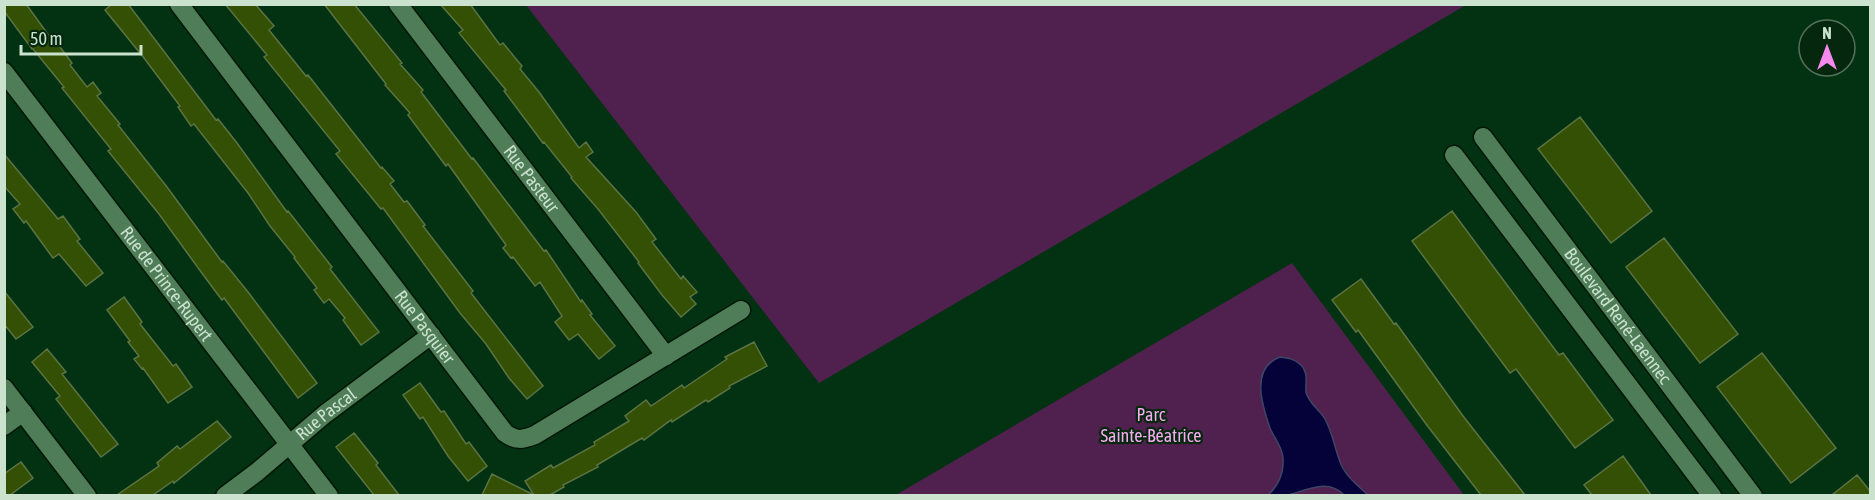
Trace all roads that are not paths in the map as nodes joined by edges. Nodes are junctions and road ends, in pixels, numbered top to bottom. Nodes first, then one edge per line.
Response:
1 (178, 4) edge
2 (398, 4) edge
3 (4, 72) edge
4 (1483, 137) dead end
5 (1454, 155) dead end
6 (741, 310) dead end
7 (431, 335) junction
8 (666, 356) junction
9 (4, 388) edge
10 (23, 412) junction
11 (4, 426) edge
12 (290, 443) junction
13 (87, 495) edge
14 (225, 495) edge
15 (329, 495) edge
16 (1712, 495) edge
17 (1753, 495) edge

1 - 7 street, Rue Pasquier
2 - 8 street, Rue Pasteur
3 - 12 street, Rue de Prince-Rupert
4 - 17 street, Boulevard René-Laennec
5 - 16 street, Boulevard René-Laennec
6 - 8 street, Rue Pasquier
7 - 8 street, Rue Pasquier
7 - 12 street, Rue Pascal
9 - 10 street
10 - 11 street
10 - 13 street
12 - 14 street, Rue Pascal
12 - 15 street, Rue de Prince-Rupert

